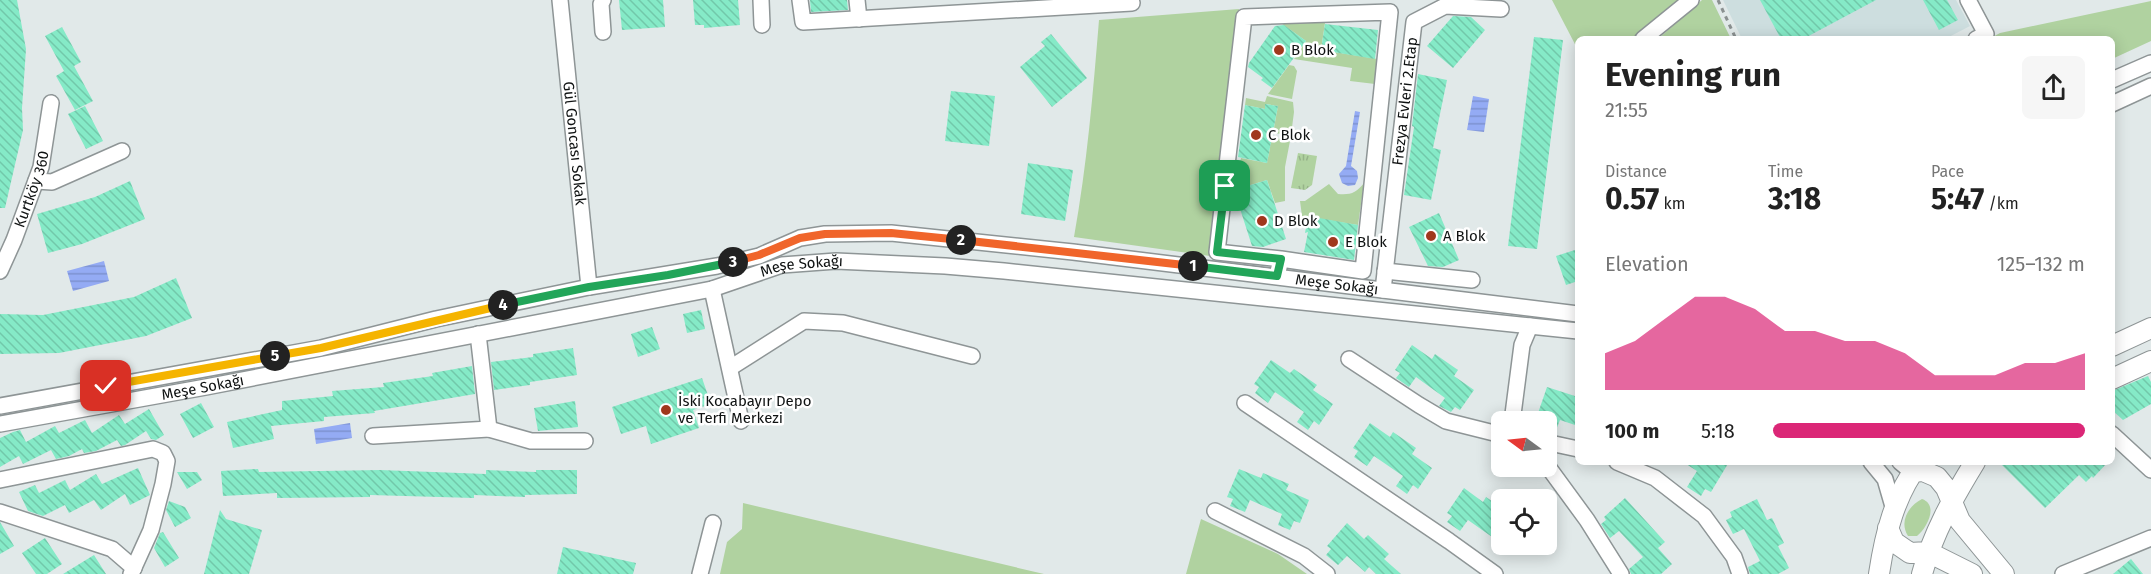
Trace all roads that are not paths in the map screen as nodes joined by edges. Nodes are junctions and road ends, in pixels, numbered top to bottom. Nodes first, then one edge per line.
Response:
1 (560, 0) edge
2 (603, 0) edge
3 (760, 0) edge
4 (800, 0) edge
5 (857, 0) edge
6 (1131, 0) edge
7 (1691, 0) edge
8 (1968, 0) edge
9 (1501, 9) dead end
10 (859, 19) junction
11 (762, 25) dead end
12 (603, 32) dead end
13 (1647, 36) edge
14 (1982, 36) edge
15 (2151, 63) edge
16 (2115, 79) edge
17 (2151, 86) edge
18 (51, 103) dead end
19 (2115, 103) edge
20 (122, 151) dead end
21 (36, 182) junction
22 (1281, 259) junction
23 (0, 271) edge
24 (1385, 271) junction
25 (1277, 276) junction
26 (1472, 280) dead end
27 (589, 287) junction
28 (712, 289) junction
29 (1383, 290) junction
30 (1575, 314) edge
31 (1530, 326) junction
32 (2151, 328) edge
33 (1575, 331) edge
34 (478, 334) junction
35 (2115, 344) edge
36 (972, 356) dead end
37 (1349, 359) dead end
38 (2151, 361) edge
39 (730, 368) junction
40 (2115, 378) edge
41 (1245, 403) dead end
42 (0, 406) edge
43 (1513, 411) edge
44 (741, 421) dead end
45 (0, 424) edge
46 (489, 429) junction
47 (1491, 432) edge
48 (372, 436) dead end
49 (2115, 437) edge
50 (585, 441) dead end
51 (1557, 444) edge
52 (1575, 448) edge
53 (1624, 465) edge
54 (1873, 465) edge
55 (1911, 465) edge
56 (1973, 465) edge
57 (2151, 470) edge
58 (1555, 477) edge
59 (0, 480) edge
60 (1950, 502) junction
61 (1215, 511) dead end
62 (0, 512) edge
63 (1891, 519) junction
64 (713, 523) dead end
65 (2151, 538) edge
66 (1928, 552) junction
67 (133, 571) edge
68 (700, 574) edge
69 (1327, 574) edge
70 (1495, 574) edge
71 (1621, 574) edge
72 (1740, 574) edge
73 (1880, 574) edge
74 (1922, 574) edge
75 (1972, 574) edge
76 (2004, 574) edge
77 (2063, 574) edge

1 - 27 street, Gül Goncası Sokak
2 - 12 street
3 - 11 street
4 - 10 street
5 - 10 street
6 - 10 street
7 - 13 street
8 - 14 street
9 - 24 street, Frezya Evleri 2.Etap
15 - 16 street
17 - 19 street
18 - 21 street, Kurtköy 360
20 - 21 street
21 - 23 street, Kurtköy 360
22 - 22 street
22 - 25 street
24 - 26 street
24 - 29 street, Frezya Evleri 2.Etap
25 - 27 street, Meşe Sokağı
25 - 29 street, Meşe Sokağı
27 - 42 street, Meşe Sokağı
28 - 31 street, Meşe Sokağı
28 - 34 street, Meşe Sokağı
28 - 39 street
29 - 30 street, Meşe Sokağı
31 - 33 street, Meşe Sokağı
31 - 43 street
32 - 35 main road
34 - 45 street, Meşe Sokağı
34 - 46 street
36 - 39 street
37 - 47 street
38 - 40 main road
39 - 44 street
41 - 70 street
46 - 48 street
46 - 50 street
49 - 57 street
51 - 52 street
53 - 72 street
54 - 63 street
55 - 60 main road
55 - 63 main road
56 - 60 main road
58 - 71 street
59 - 67 street
60 - 66 main road
60 - 76 main road
61 - 69 street
62 - 67 street
63 - 66 main road
63 - 73 main road
64 - 68 street
65 - 77 street
66 - 74 main road
66 - 75 main road

